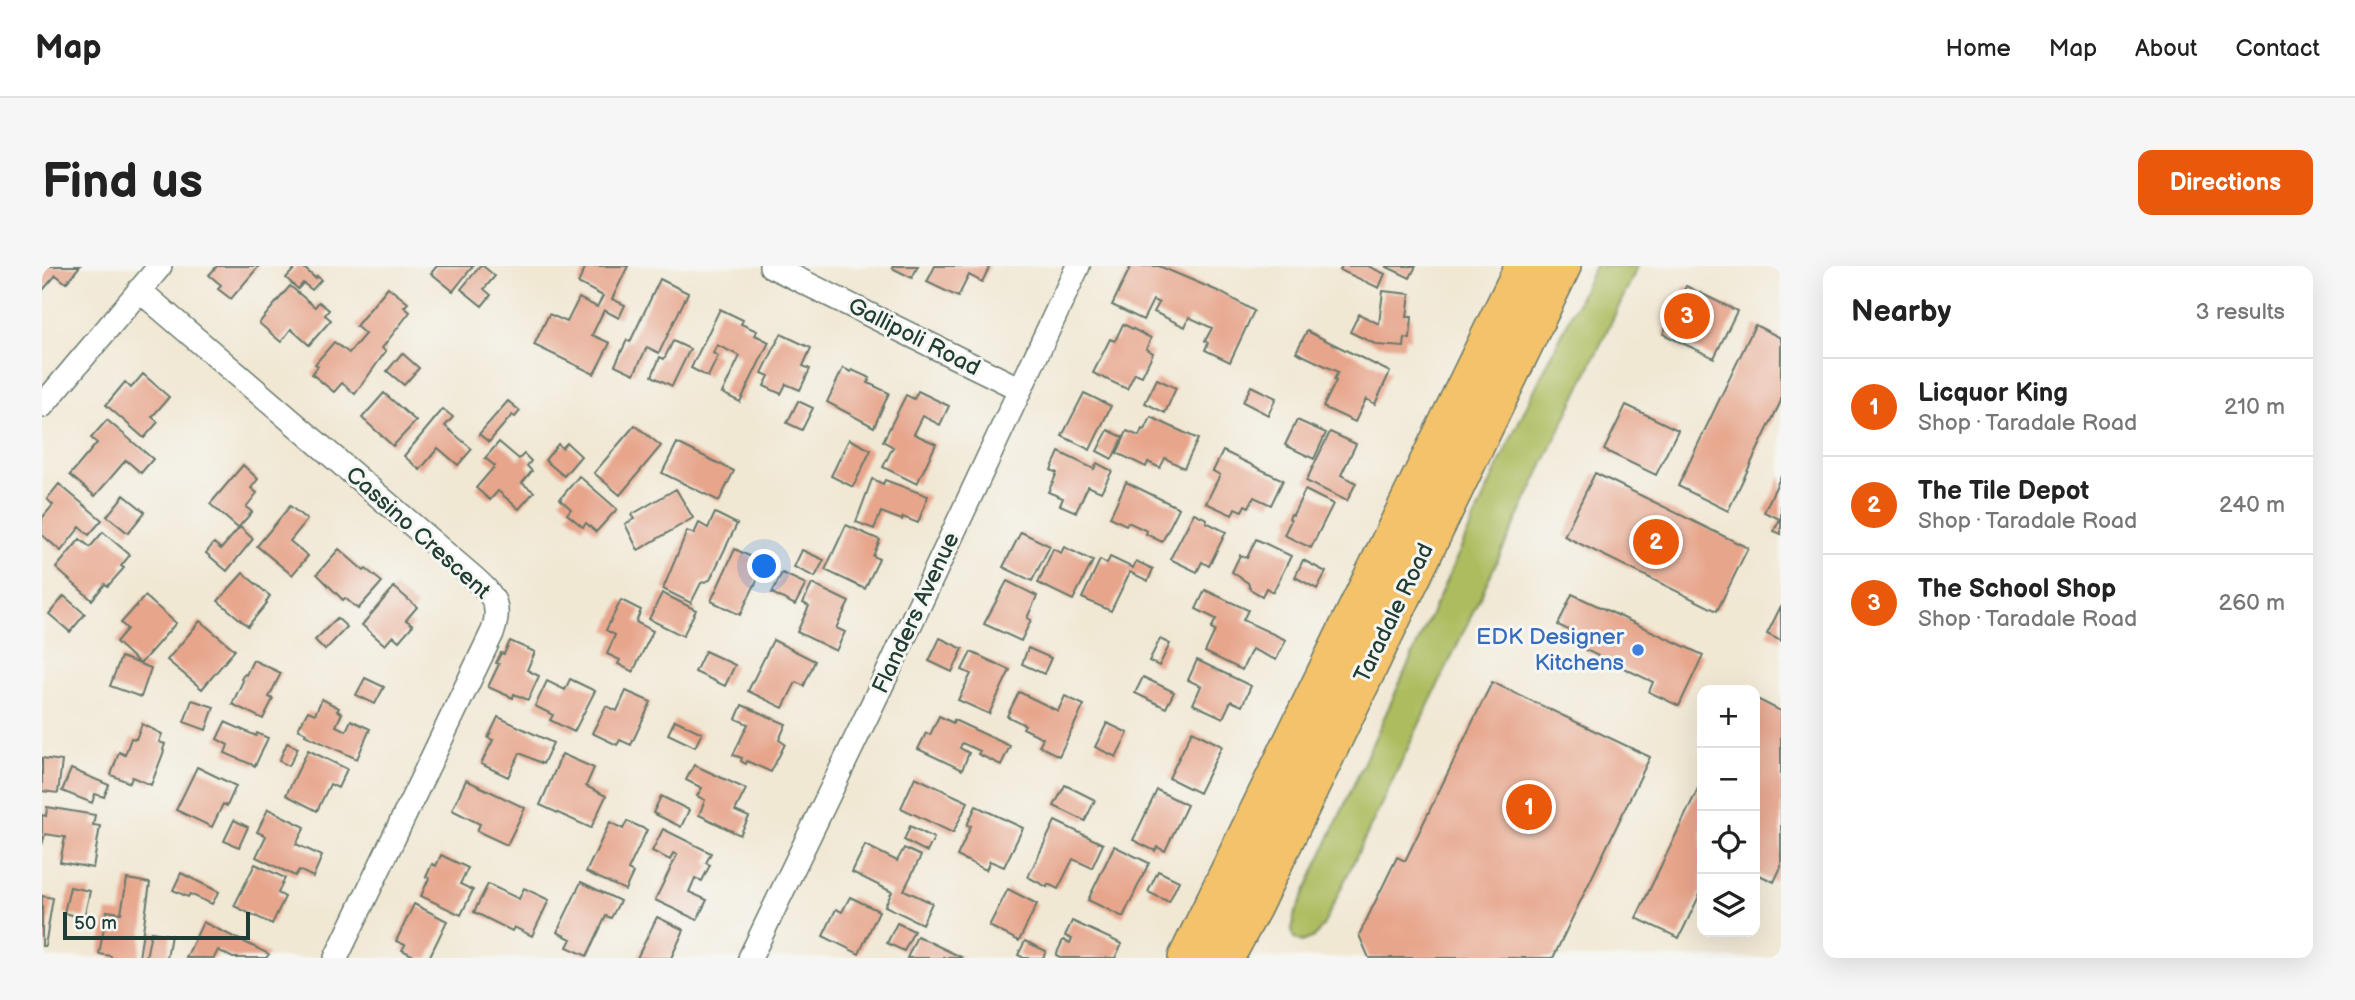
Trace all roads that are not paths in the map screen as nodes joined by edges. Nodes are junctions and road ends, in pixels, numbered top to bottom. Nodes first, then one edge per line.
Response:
1 (160, 266) edge
2 (771, 266) edge
3 (1078, 266) edge
4 (1524, 266) edge
5 (1562, 266) edge
6 (139, 290) junction
7 (1020, 389) junction
8 (42, 405) edge
9 (336, 958) edge
10 (750, 958) edge
11 (1187, 958) edge
12 (1225, 958) edge

1 - 6 street
2 - 7 street, Gallipoli Road
3 - 7 street, Flanders Avenue
4 - 11 highway, Taradale Road
5 - 12 highway, Taradale Road
6 - 8 street
6 - 9 street, Cassino Crescent
7 - 10 street, Flanders Avenue

